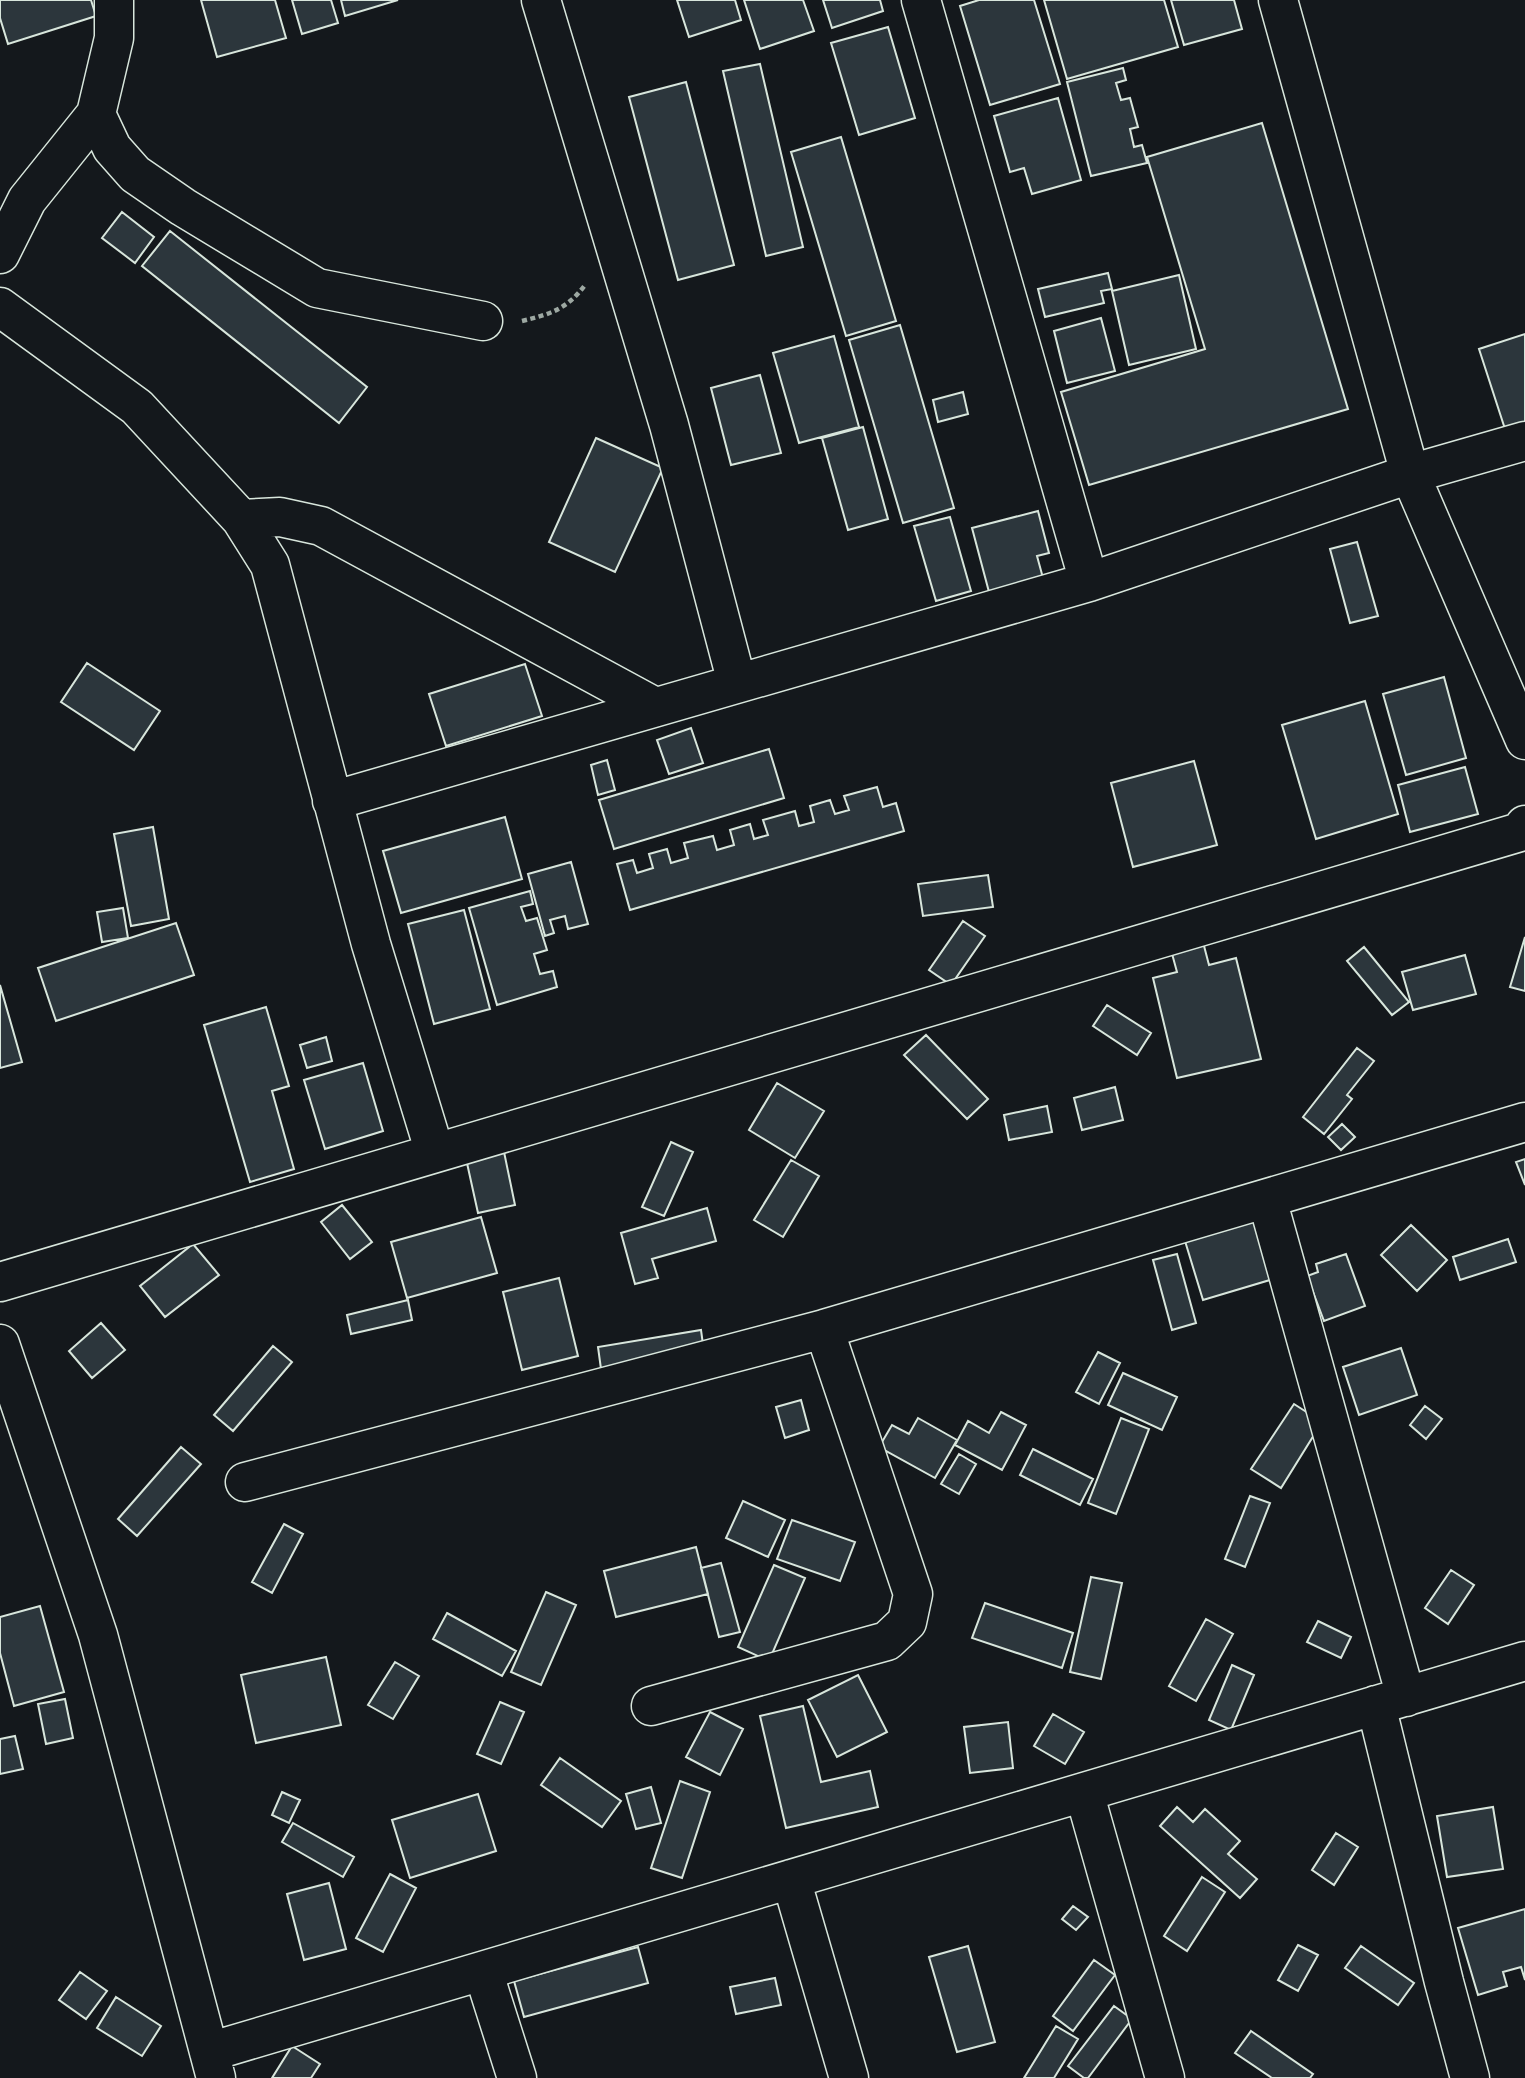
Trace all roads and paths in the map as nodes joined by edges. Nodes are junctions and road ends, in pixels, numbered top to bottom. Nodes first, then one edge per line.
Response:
1 (114, 0) edge
2 (541, 0) edge
3 (922, 0) edge
4 (1278, 0) edge
5 (96, 114) junction
6 (0, 254) edge
7 (592, 276) dead end
8 (0, 307) edge
9 (483, 321) joint
10 (1525, 441) edge
11 (1410, 474) junction
12 (241, 519) junction
13 (1090, 582) junction
14 (737, 683) junction
15 (655, 707) junction
16 (1525, 740) edge
17 (332, 801) junction
18 (1525, 825) edge
19 (1525, 1122) edge
20 (435, 1153) junction
21 (1267, 1199) junction
22 (0, 1282) edge
23 (824, 1329) junction
24 (0, 1344) edge
25 (244, 1482) dead end
26 (1525, 1661) edge
27 (1391, 1701) junction
28 (651, 1706) dead end
29 (1084, 1792) junction
30 (791, 1879) junction
31 (483, 1971) junction
32 (212, 2065) edge
33 (517, 2078) edge
34 (849, 2078) edge
35 (1165, 2078) edge
36 (1470, 2078) edge

1 - 5 street
2 - 14 street
3 - 13 street
4 - 11 street
5 - 6 street
5 - 9 street
7 - 9 path
8 - 12 street
10 - 11 street
11 - 13 street
11 - 16 street
12 - 15 street
12 - 17 street
13 - 14 street
14 - 15 street
15 - 17 street
17 - 20 street
18 - 20 street
19 - 21 street
20 - 22 street
21 - 23 street
21 - 27 street
23 - 25 street
23 - 28 street
24 - 32 street
26 - 27 street
27 - 29 street
27 - 36 street
29 - 30 street
29 - 35 street
30 - 31 street
30 - 34 street
31 - 32 street
31 - 33 street

